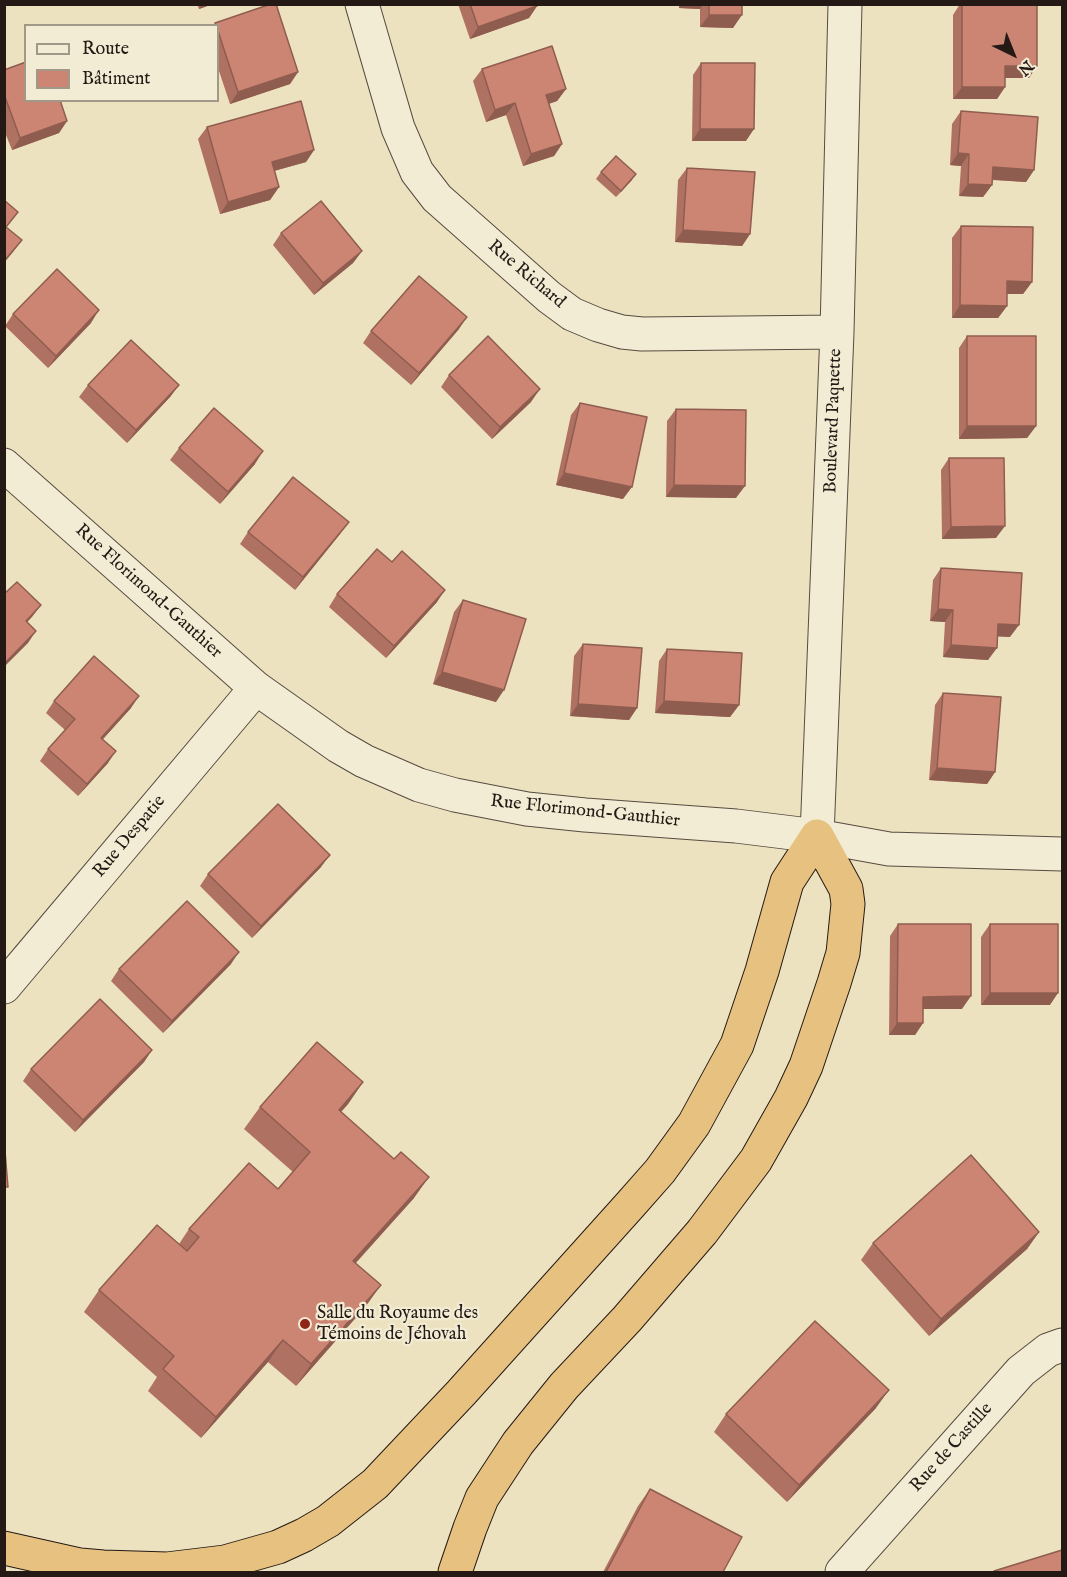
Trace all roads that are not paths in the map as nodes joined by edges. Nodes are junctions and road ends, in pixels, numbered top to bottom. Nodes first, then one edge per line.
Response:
1 (362, 4) edge
2 (845, 4) edge
3 (837, 332) junction
4 (4, 465) edge
5 (256, 688) junction
6 (817, 836) junction
7 (1062, 855) edge
8 (4, 987) edge
9 (1062, 1345) edge
10 (4, 1548) edge
11 (852, 1569) edge
12 (169, 1571) edge
13 (455, 1572) edge

1 - 3 street, Rue Richard
2 - 3 street, Boulevard Paquette
3 - 6 street, Boulevard Paquette
4 - 5 street, Rue Florimond-Gauthier
5 - 6 street, Rue Florimond-Gauthier
5 - 8 street, Rue Despatie
6 - 7 street, Rue Florimond-Gauthier
6 - 12 highway
6 - 13 highway
9 - 11 street, Rue de Castille
10 - 12 highway

